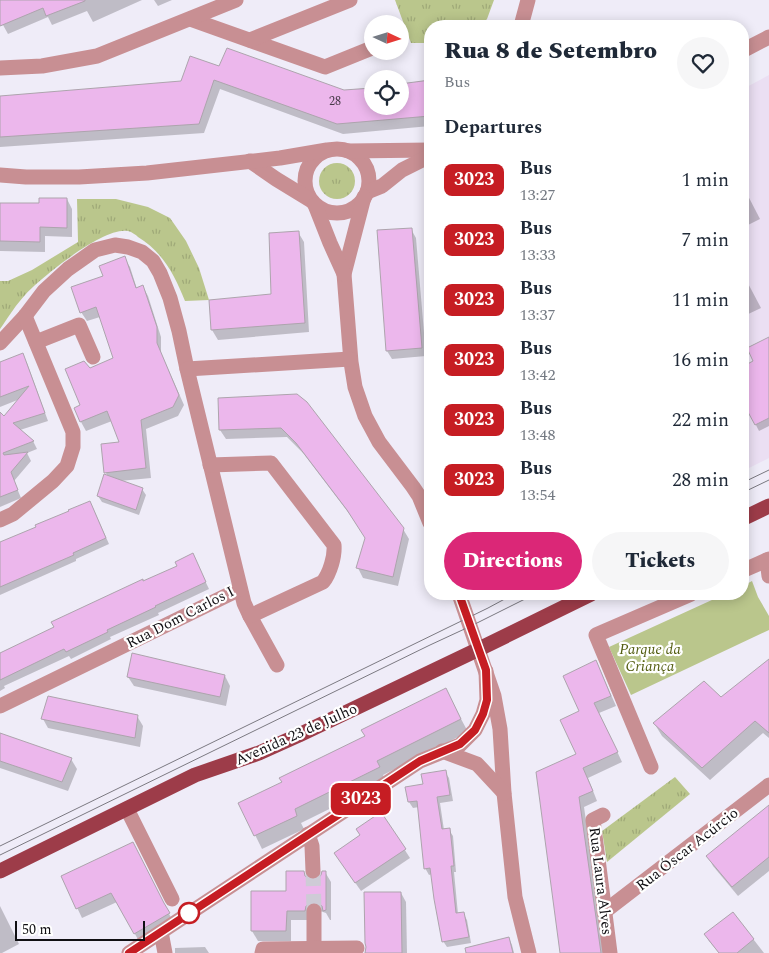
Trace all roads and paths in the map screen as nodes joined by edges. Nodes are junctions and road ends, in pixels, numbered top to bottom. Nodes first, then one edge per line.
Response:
1 (236, 0) edge
2 (350, 0) edge
3 (528, 0) edge
4 (190, 18) junction
5 (523, 20) edge
6 (769, 37) edge
7 (250, 40) junction
8 (749, 47) edge
9 (364, 51) edge
10 (0, 68) edge
11 (327, 150) junction
12 (424, 150) edge
13 (348, 151) junction
14 (424, 159) edge
15 (250, 161) junction
16 (0, 175) edge
17 (365, 195) junction
18 (314, 203) junction
19 (344, 274) junction
20 (25, 316) junction
21 (0, 342) edge
22 (36, 342) junction
23 (93, 357) dead end
24 (350, 359) junction
25 (187, 369) junction
26 (210, 465) junction
27 (769, 506) edge
28 (424, 508) edge
29 (749, 516) edge
30 (0, 520) edge
31 (768, 560) edge
32 (749, 568) edge
33 (769, 576) edge
34 (240, 589) junction
35 (461, 600) edge
36 (579, 600) edge
37 (676, 600) edge
38 (250, 616) junction
39 (479, 649) junction
40 (277, 665) dead end
41 (486, 670) junction
42 (0, 706) edge
43 (442, 751) junction
44 (651, 767) dead end
45 (769, 785) edge
46 (504, 793) junction
47 (127, 810) junction
48 (603, 815) dead end
49 (308, 834) junction
50 (0, 871) edge
51 (313, 871) tunnel mouth
52 (172, 899) dead end
53 (314, 911) tunnel mouth
54 (604, 912) junction
55 (161, 932) junction
56 (314, 948) junction
57 (357, 948) dead end
58 (129, 953) edge
59 (165, 953) edge
60 (262, 953) edge
61 (529, 953) edge
62 (610, 953) edge

1 - 4 street
2 - 7 street
3 - 5 street
4 - 7 street
4 - 10 street
6 - 8 street
7 - 9 street
11 - 13 street
11 - 15 street
11 - 18 street
12 - 13 street
13 - 17 street
14 - 17 street
15 - 16 street
15 - 18 street
17 - 18 street
17 - 19 street
18 - 19 street
19 - 24 street
20 - 21 street, Rua Dom Carlos I
20 - 22 street
20 - 25 street, Rua Dom Carlos I
22 - 23 street
22 - 30 street
24 - 25 street
24 - 28 street
25 - 26 street, Rua Dom Carlos I
26 - 34 street, Rua Dom Carlos I
26 - 38 street
27 - 29 main road
31 - 32 street
31 - 33 street
34 - 38 street
34 - 42 street, Rua Dom Carlos I
35 - 39 street
36 - 39 main road, Avenida 23 de Julho
37 - 44 street
38 - 40 street
39 - 41 street
39 - 47 main road, Avenida 23 de Julho
41 - 43 street
41 - 46 street
43 - 46 street
43 - 49 street
45 - 54 street, Rua Óscar Acúrcio
46 - 61 street
47 - 50 main road, Avenida 23 de Julho
47 - 52 street
48 - 54 street, Rua Laura Alves
49 - 51 street
49 - 55 street
53 - 56 street
54 - 62 street, Rua Laura Alves
55 - 58 street
55 - 59 street
56 - 57 street
56 - 60 street

